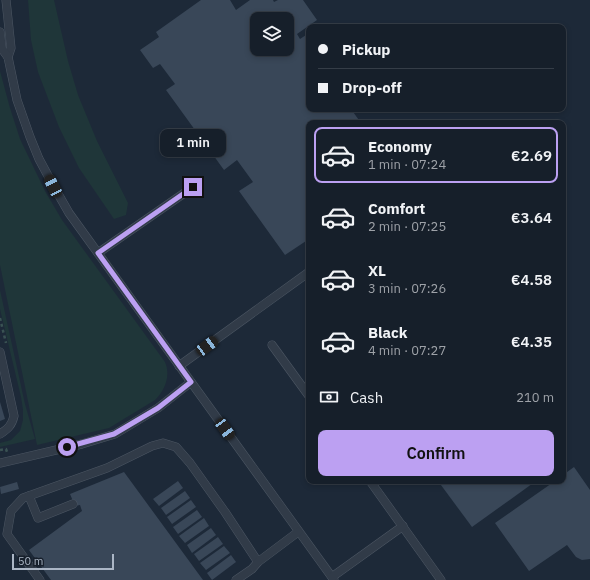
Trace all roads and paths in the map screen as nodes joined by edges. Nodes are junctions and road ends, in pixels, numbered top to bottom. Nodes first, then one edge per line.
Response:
1 (6, 0) edge
2 (0, 32) edge
3 (8, 57) junction
4 (193, 187) dead end
5 (98, 253) junction
6 (306, 274) edge
7 (272, 345) dead end
8 (0, 352) edge
9 (179, 366) junction
10 (191, 382) junction
11 (306, 392) edge
12 (0, 434) edge
13 (0, 463) edge
14 (372, 484) edge
15 (30, 496) junction
16 (73, 504) dead end
17 (403, 526) junction
18 (298, 532) junction
19 (258, 562) junction
20 (333, 579) edge
21 (40, 580) edge
22 (236, 580) edge
23 (441, 580) edge

1 - 3 lane
2 - 3 lane
3 - 5 lane
4 - 5 lane
5 - 9 lane
6 - 9 lane
7 - 11 lane
8 - 12 lane
9 - 10 lane
10 - 13 lane
10 - 18 lane
14 - 17 lane
15 - 16 lane
15 - 19 lane
15 - 21 lane
17 - 20 lane
17 - 23 lane
18 - 19 lane
18 - 20 lane
19 - 22 lane

